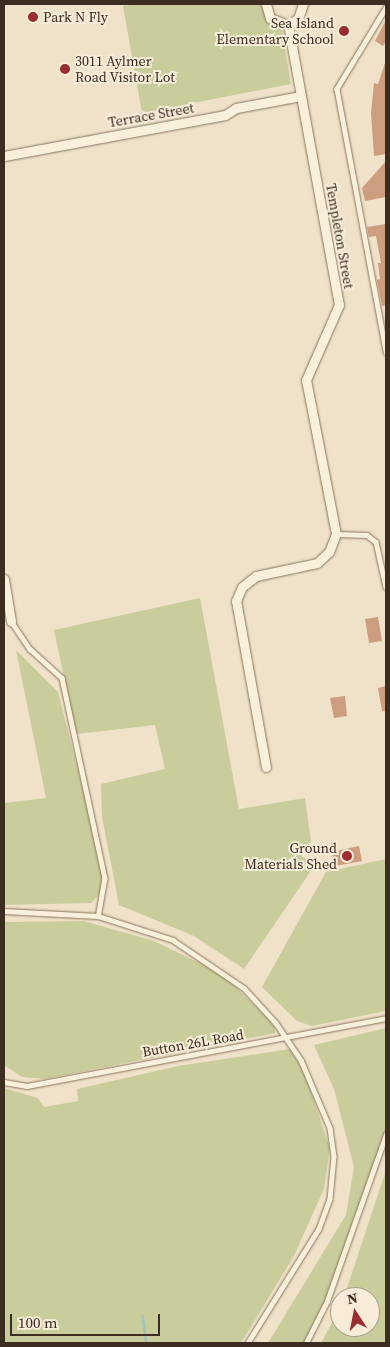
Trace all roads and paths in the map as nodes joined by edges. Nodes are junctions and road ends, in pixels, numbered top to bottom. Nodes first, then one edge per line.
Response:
1 (266, 4) edge
2 (302, 4) edge
3 (386, 8) edge
4 (288, 24) junction
5 (301, 96) junction
6 (4, 156) edge
7 (386, 352) edge
8 (336, 534) junction
9 (4, 579) edge
10 (386, 587) edge
11 (11, 622) joint
12 (266, 767) dead end
13 (4, 911) edge
14 (98, 916) junction
15 (386, 1018) edge
16 (287, 1038) junction
17 (4, 1082) edge
18 (386, 1134) edge
19 (248, 1343) edge
20 (306, 1343) edge

1 - 4 street
2 - 4 street
3 - 7 lane
4 - 5 street, Templeton Street
5 - 6 street, Terrace Street
5 - 8 street, Templeton Street
8 - 10 lane
8 - 12 street
9 - 11 street
11 - 14 lane
13 - 14 lane
14 - 16 lane
15 - 16 lane, Button 26L Road
16 - 17 lane, Button 26L Road
16 - 19 lane
18 - 20 lane

